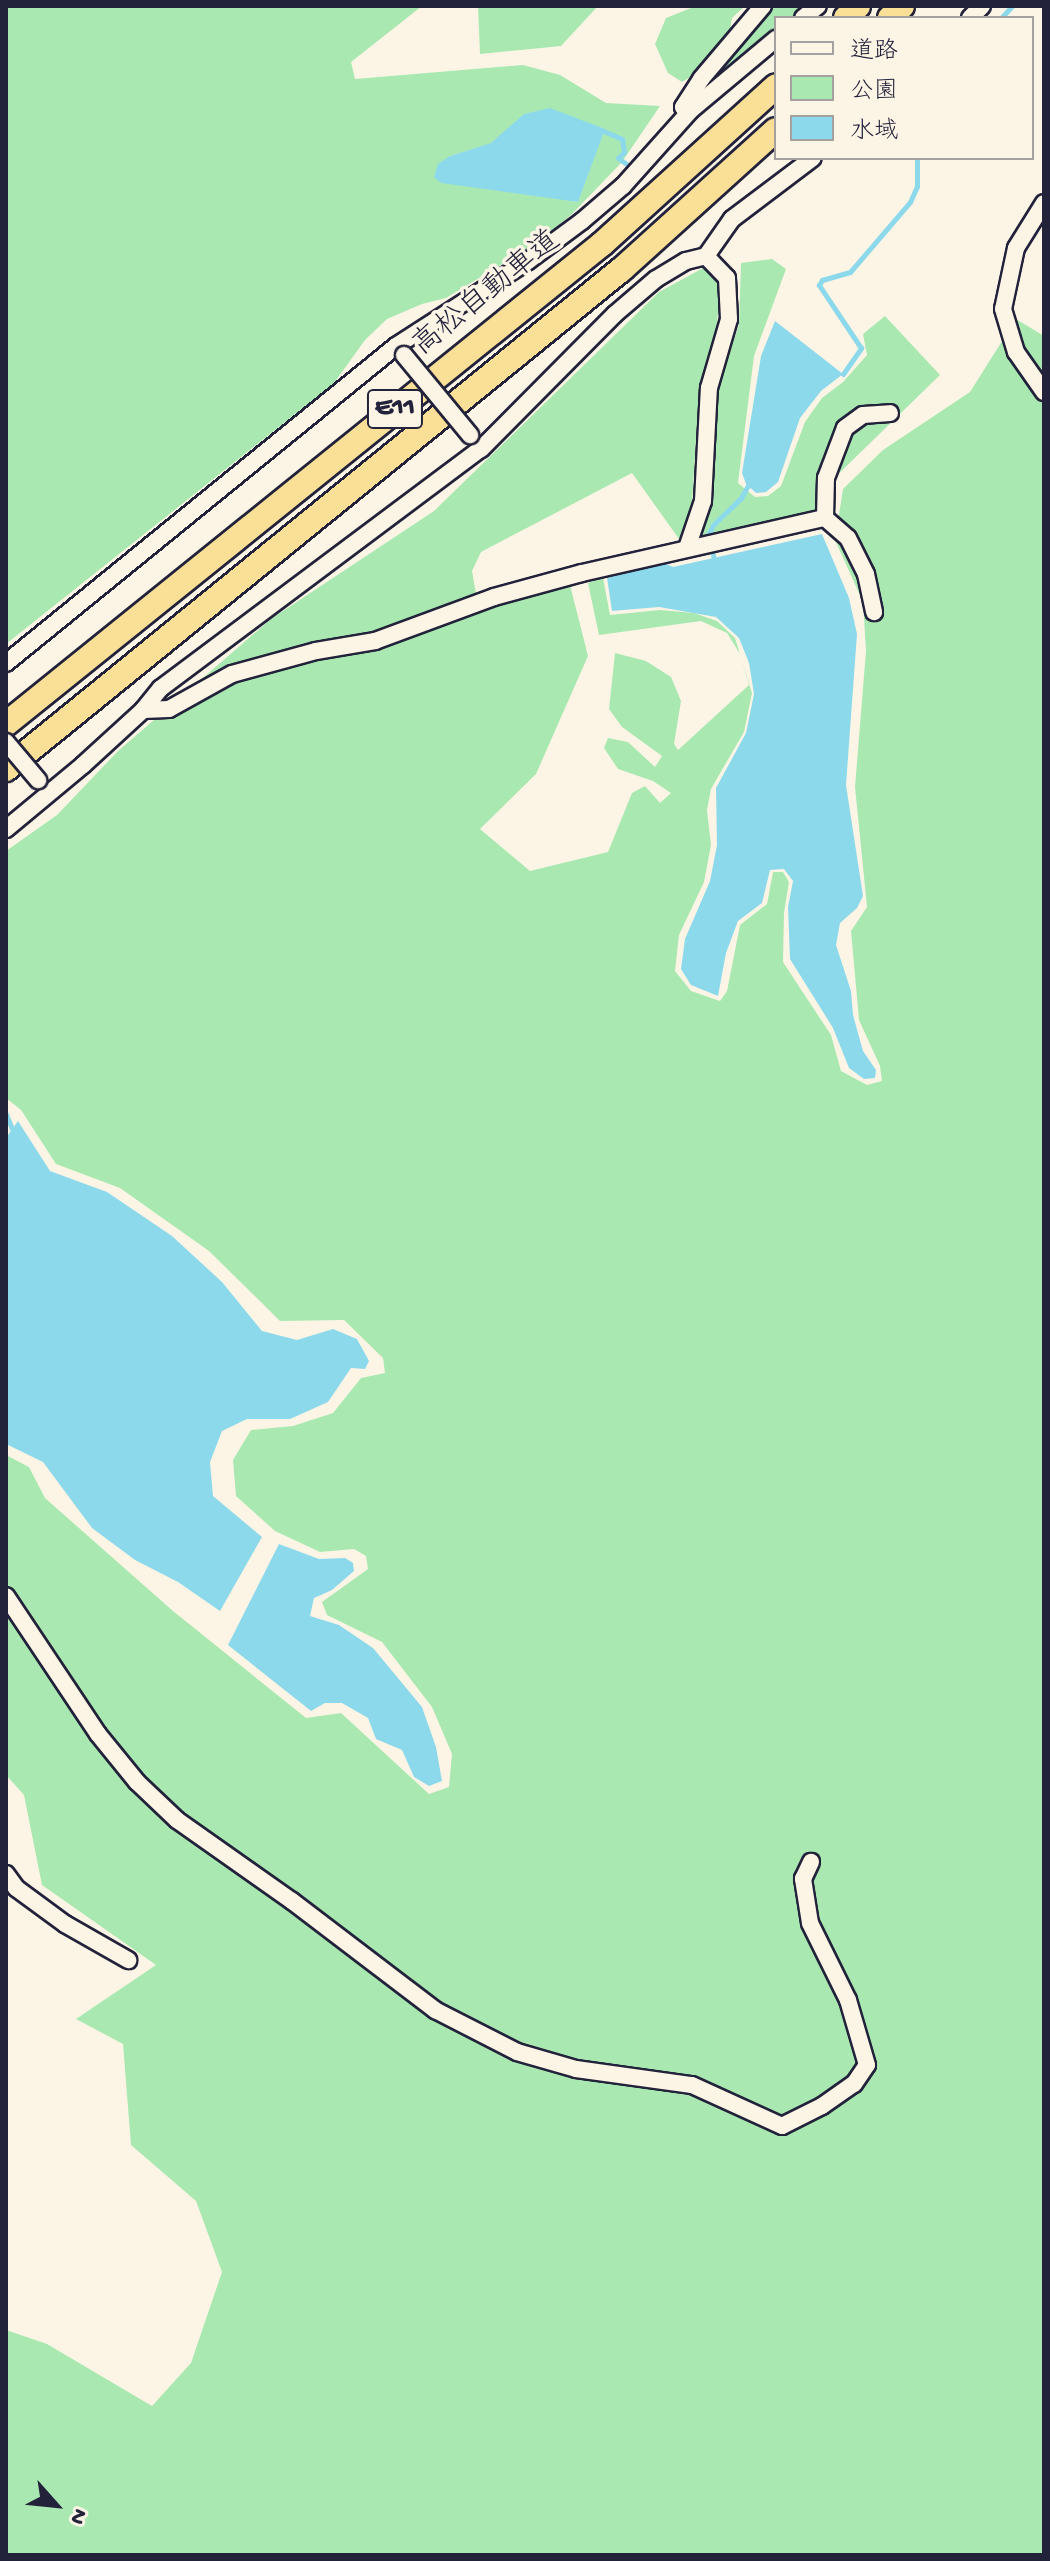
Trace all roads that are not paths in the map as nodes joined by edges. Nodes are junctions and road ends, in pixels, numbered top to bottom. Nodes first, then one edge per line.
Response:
1 (763, 6) edge
2 (774, 41) edge
3 (774, 88) edge
4 (689, 113) junction
5 (774, 132) edge
6 (810, 160) edge
7 (1044, 203) edge
8 (706, 256) junction
9 (400, 351) junction
10 (1044, 392) edge
11 (890, 413) dead end
12 (481, 449) junction
13 (825, 518) junction
14 (687, 548) junction
15 (874, 612) dead end
16 (6, 663) edge
17 (143, 710) junction
18 (6, 724) edge
19 (6, 742) edge
20 (6, 769) edge
21 (50, 795) junction
22 (6, 829) edge
23 (6, 1596) edge
24 (811, 1862) dead end
25 (6, 1874) edge
26 (128, 1960) dead end

1 - 4 street
2 - 4 street
3 - 18 highway, 高松自動車道 / E11
4 - 9 street
5 - 20 highway, E11
6 - 8 street
7 - 10 street
8 - 12 street
8 - 14 street
9 - 12 street, bridge
9 - 16 street
11 - 13 street
12 - 17 street
13 - 14 street
13 - 15 street
14 - 17 street
17 - 21 street
19 - 21 street, bridge
21 - 22 street
23 - 24 street
25 - 26 street

